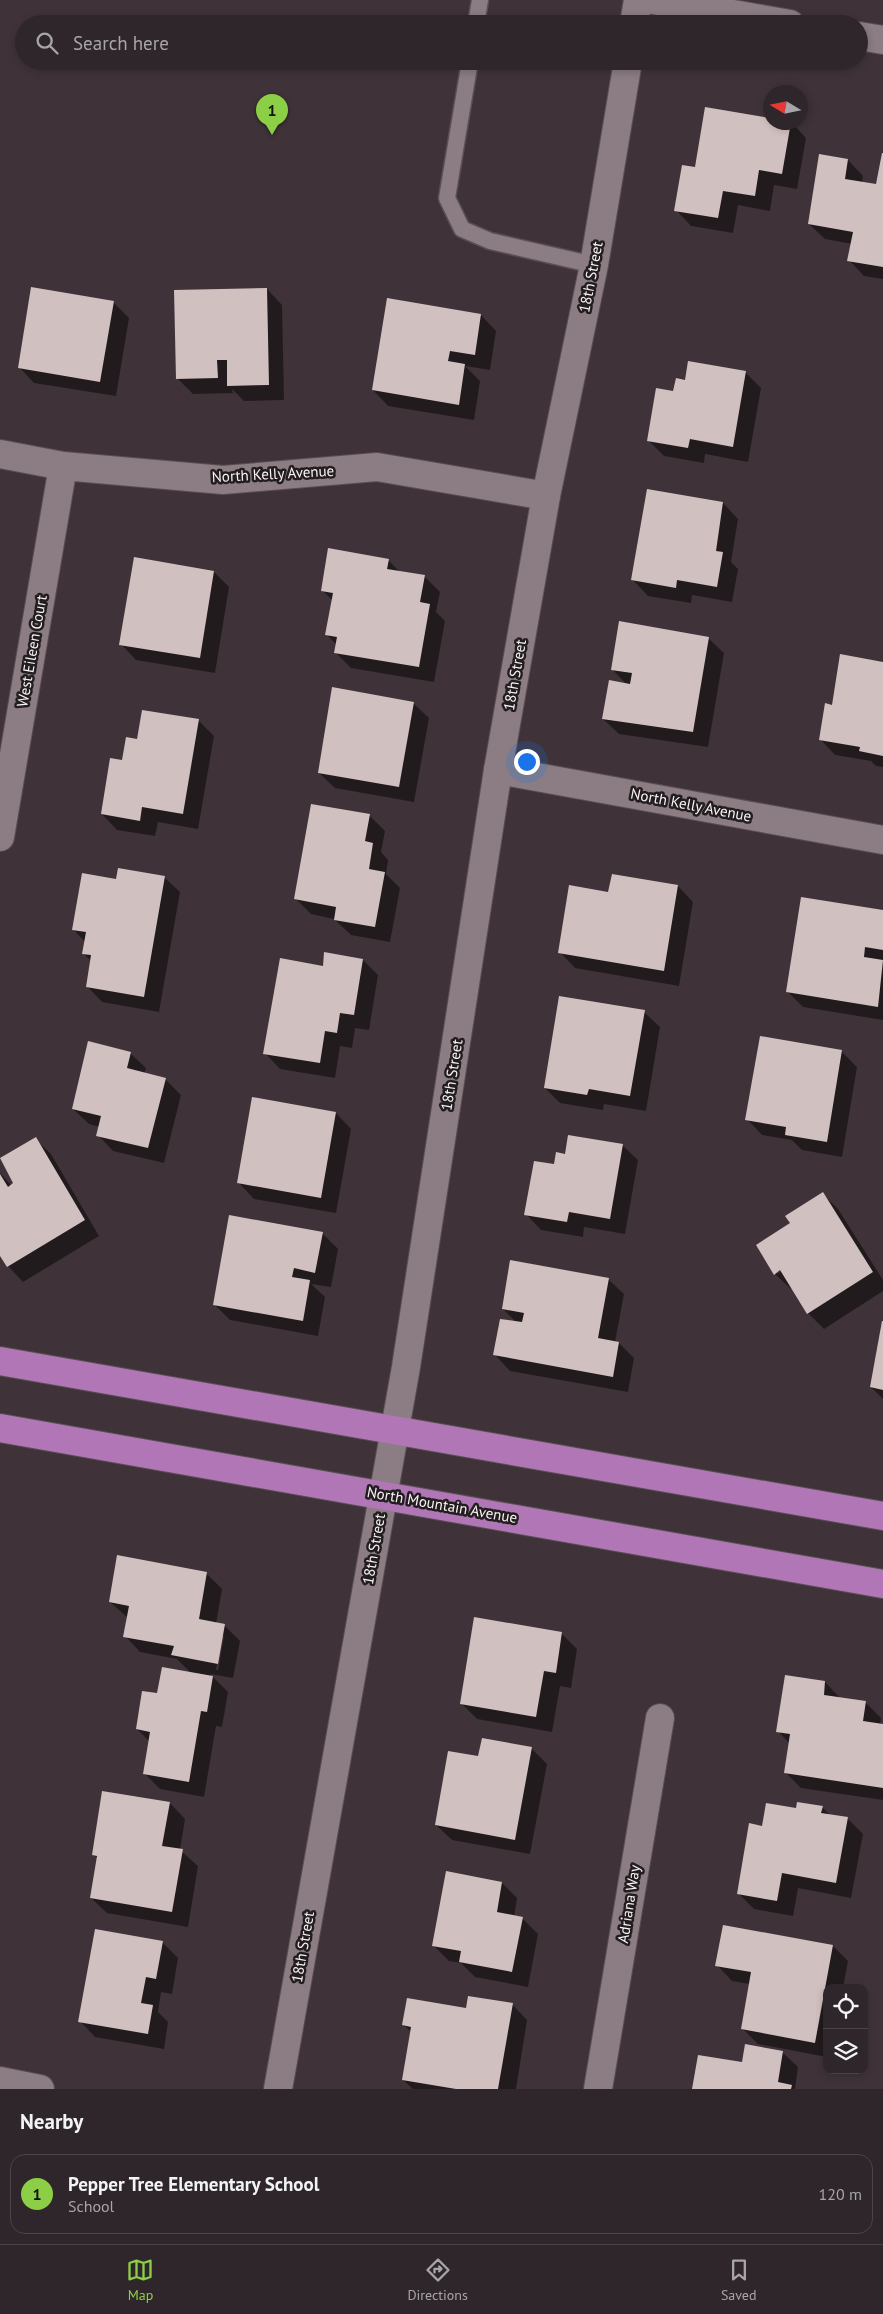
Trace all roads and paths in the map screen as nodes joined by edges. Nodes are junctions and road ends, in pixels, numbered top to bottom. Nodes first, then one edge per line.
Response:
1 (480, 0) edge
2 (638, 0) edge
3 (653, 0) edge
4 (478, 15) edge
5 (636, 15) edge
6 (739, 15) edge
7 (868, 38) edge
8 (883, 40) edge
9 (469, 70) edge
10 (626, 70) edge
11 (594, 265) junction
12 (0, 454) edge
13 (63, 466) junction
14 (546, 496) junction
15 (498, 770) junction
16 (0, 837) edge
17 (883, 840) edge
18 (0, 1361) edge
19 (0, 1428) edge
20 (396, 1430) junction
21 (384, 1495) junction
22 (883, 1516) edge
23 (883, 1584) edge
24 (660, 1718) dead end
25 (0, 2081) edge
26 (40, 2089) edge
27 (278, 2089) edge
28 (598, 2089) edge

1 - 4 lane
2 - 5 main road
3 - 6 main road
7 - 8 main road
9 - 11 lane
10 - 11 main road, 18th Street
11 - 14 main road, 18th Street
12 - 13 main road, North Kelly Avenue
13 - 14 main road, North Kelly Avenue
13 - 16 main road, West Eileen Court
14 - 15 main road, 18th Street
15 - 17 main road, North Kelly Avenue
15 - 20 main road, 18th Street
18 - 20 main road
19 - 21 main road, North Mountain Avenue
20 - 21 main road, 18th Street
20 - 22 main road
21 - 23 main road, North Mountain Avenue
21 - 27 main road, 18th Street
24 - 28 main road, Adriana Way
25 - 26 main road

